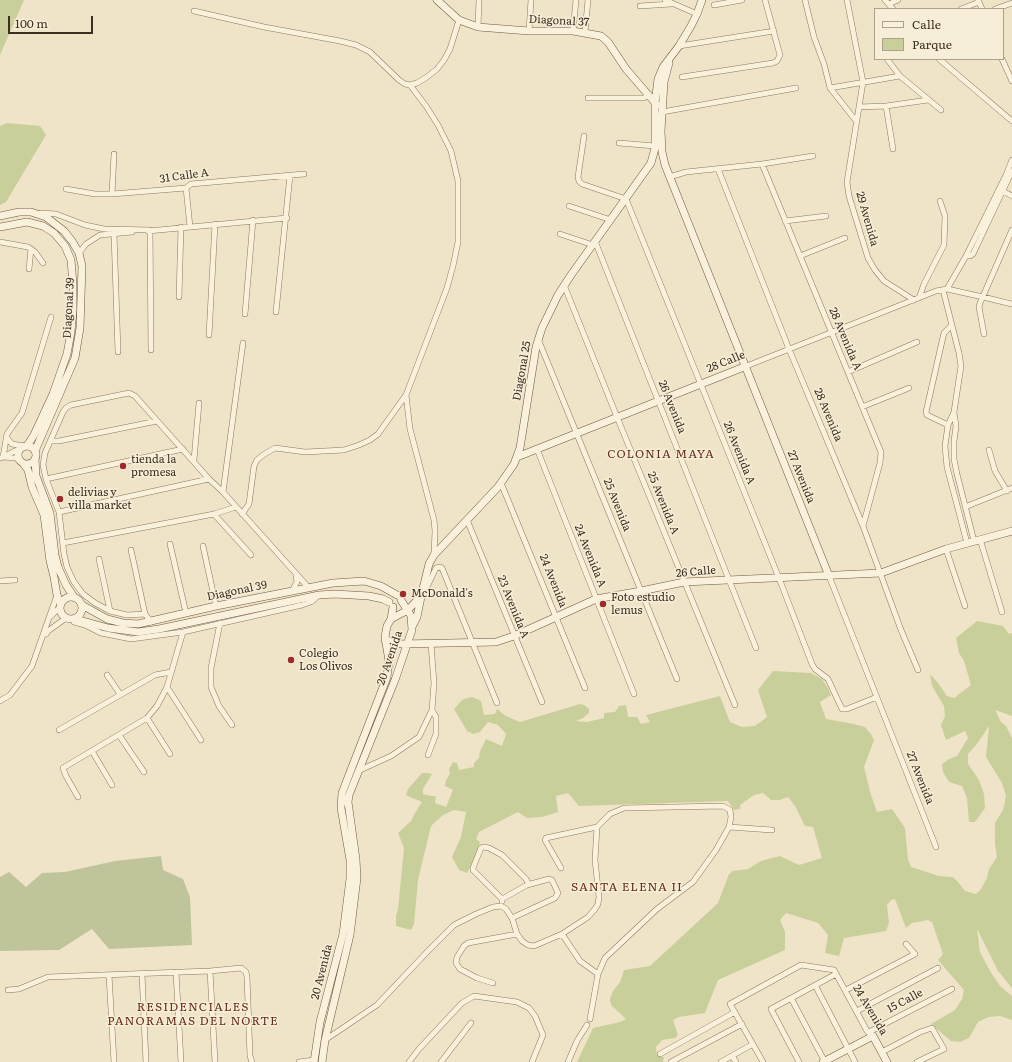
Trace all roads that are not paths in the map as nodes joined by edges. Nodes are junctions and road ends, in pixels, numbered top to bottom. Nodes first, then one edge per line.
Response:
1 (437, 0) edge
2 (478, 0) edge
3 (531, 0) edge
4 (576, 0) edge
5 (588, 0) edge
6 (665, 0) edge
7 (702, 0) edge
8 (742, 0) edge
9 (765, 0) edge
10 (805, 0) edge
11 (847, 0) edge
12 (898, 0) edge
13 (978, 1) edge
14 (887, 2) edge
15 (1012, 3) edge
16 (672, 4) junction
17 (714, 5) dead end
18 (640, 6) dead end
19 (963, 8) edge
20 (998, 8) edge
21 (194, 11) dead end
22 (697, 14) junction
23 (460, 20) junction
24 (478, 26) junction
25 (529, 31) junction
26 (573, 31) junction
27 (774, 31) junction
28 (584, 32) junction
29 (679, 46) junction
30 (671, 57) junction
31 (888, 60) edge
32 (941, 60) edge
33 (1002, 60) edge
34 (900, 76) junction
35 (682, 77) dead end
36 (1012, 81) edge
37 (863, 82) junction
38 (410, 85) junction
39 (796, 88) dead end
40 (830, 88) junction
41 (649, 96) junction
42 (588, 98) dead end
43 (928, 100) junction
44 (655, 103) junction
45 (886, 106) junction
46 (859, 107) junction
47 (941, 110) dead end
48 (662, 112) junction
49 (1012, 121) edge
50 (857, 122) junction
51 (584, 136) dead end
52 (619, 143) dead end
53 (655, 146) junction
54 (892, 149) dead end
55 (114, 154) dead end
56 (813, 156) dead end
57 (653, 158) junction
58 (663, 159) junction
59 (1012, 160) edge
60 (762, 164) junction
61 (718, 169) junction
62 (1012, 171) edge
63 (304, 174) dead end
64 (290, 175) junction
65 (669, 177) junction
66 (186, 188) junction
67 (66, 189) dead end
68 (1003, 191) junction
69 (112, 194) junction
70 (1012, 196) edge
71 (626, 199) junction
72 (940, 201) dead end
73 (569, 206) dead end
74 (31, 212) junction
75 (0, 216) edge
76 (826, 216) dead end
77 (286, 218) junction
78 (253, 220) junction
79 (611, 220) junction
80 (785, 221) junction
81 (215, 224) junction
82 (190, 226) junction
83 (0, 227) edge
84 (181, 227) junction
85 (150, 230) junction
86 (1012, 230) edge
87 (114, 234) junction
88 (560, 234) dead end
89 (845, 238) dead end
90 (0, 242) edge
91 (594, 243) junction
92 (31, 249) junction
93 (79, 253) junction
94 (800, 256) junction
95 (966, 256) junction
96 (43, 263) dead end
97 (28, 269) dead end
98 (564, 285) junction
99 (945, 290) junction
100 (983, 296) junction
101 (179, 297) dead end
102 (916, 299) junction
103 (1012, 304) edge
104 (276, 312) dead end
105 (245, 314) dead end
106 (51, 317) dead end
107 (951, 326) junction
108 (831, 333) junction
109 (984, 334) dead end
110 (209, 335) dead end
111 (538, 339) junction
112 (917, 342) dead end
113 (243, 343) dead end
114 (789, 349) junction
115 (151, 350) dead end
116 (118, 352) dead end
117 (744, 367) junction
118 (848, 372) junction
119 (700, 384) junction
120 (909, 388) dead end
121 (406, 396) junction
122 (658, 401) junction
123 (199, 403) dead end
124 (862, 407) junction
125 (954, 412) junction
126 (617, 417) junction
127 (157, 421) junction
128 (948, 425) junction
129 (577, 433) junction
130 (6, 437) junction
131 (50, 441) junction
132 (24, 447) junction
133 (183, 449) junction
134 (537, 449) junction
135 (989, 450) dead end
136 (35, 451) junction
137 (517, 457) junction
138 (2, 458) edge
139 (35, 459) junction
140 (194, 460) junction
141 (22, 462) junction
142 (210, 479) junction
143 (46, 480) junction
144 (501, 483) junction
145 (1010, 489) edge
146 (223, 492) junction
147 (236, 507) junction
148 (965, 507) junction
149 (59, 512) junction
150 (214, 514) junction
151 (242, 514) junction
152 (467, 520) junction
153 (863, 526) junction
154 (1012, 531) edge
155 (974, 541) junction
156 (63, 543) junction
157 (170, 544) dead end
158 (203, 546) dead end
159 (946, 549) junction
160 (131, 550) dead end
161 (251, 555) dead end
162 (434, 555) junction
163 (99, 559) dead end
164 (881, 573) junction
165 (296, 574) junction
166 (829, 576) junction
167 (779, 578) junction
168 (15, 580) dead end
169 (730, 580) junction
170 (0, 581) edge
171 (352, 581) junction
172 (684, 582) junction
173 (372, 583) junction
174 (308, 587) junction
175 (292, 591) junction
176 (641, 591) junction
177 (57, 595) junction
178 (319, 595) junction
179 (352, 595) junction
180 (369, 596) junction
181 (74, 597) junction
182 (421, 597) junction
183 (596, 599) junction
184 (60, 605) junction
185 (82, 605) junction
186 (216, 606) junction
187 (965, 606) dead end
188 (408, 610) junction
189 (110, 611) junction
190 (1002, 612) dead end
191 (145, 614) junction
192 (186, 614) junction
193 (50, 617) junction
194 (556, 618) junction
195 (72, 619) junction
196 (391, 619) junction
197 (151, 622) junction
198 (220, 623) junction
199 (412, 627) junction
200 (183, 632) junction
201 (514, 636) junction
202 (385, 640) junction
203 (41, 642) junction
204 (408, 644) junction
205 (431, 644) junction
206 (472, 644) junction
207 (756, 648) dead end
208 (918, 670) dead end
209 (171, 672) junction
210 (106, 675) dead end
211 (677, 679) dead end
212 (168, 687) junction
213 (585, 688) dead end
214 (120, 694) junction
215 (634, 694) dead end
216 (877, 697) junction
217 (0, 701) edge
218 (542, 702) dead end
219 (498, 703) dead end
220 (735, 705) dead end
221 (432, 710) junction
222 (147, 718) junction
223 (232, 725) dead end
224 (59, 730) dead end
225 (119, 735) junction
226 (201, 740) dead end
227 (92, 751) junction
228 (170, 754) dead end
229 (428, 755) dead end
230 (358, 771) junction
231 (144, 772) dead end
232 (112, 785) dead end
233 (78, 797) dead end
234 (597, 826) junction
235 (729, 827) junction
236 (772, 830) dead end
237 (936, 847) dead end
238 (561, 868) dead end
239 (527, 885) junction
240 (502, 899) junction
241 (501, 906) junction
242 (512, 918) junction
243 (518, 934) junction
244 (562, 934) junction
245 (906, 944) dead end
246 (938, 968) dead end
247 (210, 971) junction
248 (176, 972) junction
249 (835, 972) junction
250 (142, 974) junction
251 (598, 974) junction
252 (109, 975) junction
253 (493, 983) dead end
254 (815, 985) junction
255 (952, 989) dead end
256 (8, 990) dead end
257 (846, 990) junction
258 (791, 998) junction
259 (857, 1011) junction
260 (734, 1012) junction
261 (590, 1019) dead end
262 (471, 1023) dead end
263 (742, 1024) junction
264 (587, 1025) dead end
265 (871, 1034) junction
266 (325, 1040) junction
267 (753, 1044) junction
268 (848, 1049) junction
269 (882, 1052) junction
270 (660, 1054) dead end
271 (732, 1056) junction
272 (314, 1061) edge
273 (114, 1062) edge
274 (146, 1062) edge
275 (181, 1062) edge
276 (215, 1062) edge
277 (252, 1062) edge
278 (299, 1062) edge
279 (323, 1062) edge
280 (409, 1062) edge
281 (441, 1062) edge
282 (532, 1062) edge
283 (568, 1062) edge
284 (671, 1062) edge
285 (721, 1062) edge
286 (736, 1062) edge
287 (763, 1062) edge
288 (799, 1062) edge
289 (824, 1062) edge
290 (855, 1062) edge
291 (887, 1062) edge
292 (917, 1062) edge

1 - 23 main road, Diagonal 37
2 - 24 street
3 - 25 street
4 - 26 street
5 - 28 street
6 - 16 street
7 - 22 main road, Diagonal 25
8 - 17 street
9 - 27 street
10 - 40 street
11 - 37 street, 29 Avenida
12 - 14 street
13 - 19 street
15 - 20 street
16 - 18 street
16 - 22 street
21 - 38 street
22 - 29 main road, Diagonal 25
23 - 24 main road, Diagonal 37
23 - 38 street
24 - 25 main road, Diagonal 37
25 - 26 main road, Diagonal 37
26 - 28 main road, Diagonal 37
27 - 29 street
27 - 35 street
28 - 41 main road, Diagonal 37
29 - 30 main road, Diagonal 25
30 - 44 main road, Diagonal 25
30 - 48 main road, Diagonal 25
31 - 34 street
32 - 49 street
33 - 36 street
34 - 37 street
34 - 43 street
37 - 40 street
37 - 46 street, 29 Avenida
38 - 121 street
39 - 48 street
40 - 50 street
41 - 42 street
41 - 44 main road, Diagonal 37
43 - 45 street
43 - 47 street
44 - 48 main road, Diagonal 37
44 - 53 main road, Diagonal 25
45 - 46 street
45 - 54 street
46 - 50 street, 29 Avenida
48 - 58 main road, 27 Avenida
50 - 102 street, 29 Avenida
51 - 71 street
52 - 53 street
53 - 57 main road, Diagonal 25
55 - 69 street
56 - 60 street
57 - 58 main road
57 - 71 main road, Diagonal 25
58 - 65 main road, 27 Avenida
59 - 95 street
60 - 61 street
60 - 80 street, 28 Avenida A
61 - 65 street
61 - 114 street, 28 Avenida
62 - 68 street
63 - 64 street, 31 Calle A
64 - 66 street, 31 Calle A
64 - 77 street
65 - 117 main road, 27 Avenida
66 - 69 street, 31 Calle A
66 - 82 street
67 - 69 street, 31 Calle A
68 - 70 street
68 - 95 street
71 - 79 main road, Diagonal 25
71 - 119 street, 26 Avenida A
72 - 102 street
73 - 79 street
74 - 75 main road
74 - 85 street
74 - 93 main road
76 - 80 street
77 - 78 street
77 - 104 street
78 - 81 street
78 - 105 street
79 - 91 main road, Diagonal 25
80 - 94 street, 28 Avenida A
81 - 82 street
81 - 110 street
82 - 84 street
83 - 132 main road, Diagonal 39
84 - 85 street
84 - 101 street
85 - 87 street
85 - 115 street
86 - 100 street
87 - 93 street
87 - 116 street
88 - 91 street
89 - 94 street
90 - 92 street
91 - 98 main road, Diagonal 25
91 - 122 street, 26 Avenida
92 - 96 street
92 - 97 street
93 - 136 main road, Diagonal 39
94 - 108 street, 28 Avenida A
95 - 99 street
98 - 111 main road, Diagonal 25
98 - 126 street, 25 Avenida A
99 - 100 street
99 - 102 street, 28 Calle
99 - 107 street
100 - 103 street
100 - 109 street
102 - 108 street, 28 Calle
106 - 130 street
107 - 125 street
107 - 128 street
108 - 114 street, 28 Calle
108 - 118 street, 28 Avenida A
111 - 129 street, 25 Avenida
111 - 137 main road, Diagonal 25
112 - 118 street
113 - 146 street
114 - 117 street, 28 Calle
114 - 153 street, 28 Avenida
117 - 119 main road, 28 Calle
117 - 166 main road, 27 Avenida
118 - 124 street, 28 Avenida A
119 - 122 main road, 28 Calle
119 - 167 street, 26 Avenida A
120 - 124 street
121 - 151 street
121 - 162 street
122 - 126 main road, 28 Calle
122 - 169 street, 26 Avenida
123 - 140 street
124 - 153 street, 28 Avenida A
125 - 128 street
125 - 148 street
126 - 129 main road, 28 Calle
126 - 172 street, 25 Avenida A
127 - 131 street
127 - 131 street
127 - 133 street
128 - 155 street
129 - 134 main road, 28 Calle
129 - 176 street, 25 Avenida
130 - 132 street
130 - 138 street
131 - 143 street
132 - 136 main road
132 - 138 street
132 - 141 main road
133 - 140 street
133 - 143 street
134 - 137 main road, 28 Calle
134 - 183 street, 24 Avenida A
135 - 145 street
136 - 139 main road
137 - 144 main road, Diagonal 25
138 - 141 street
139 - 141 main road
139 - 181 main road
140 - 142 street
141 - 177 main road
142 - 146 street
142 - 149 street
143 - 149 street
144 - 152 main road, Diagonal 25
144 - 194 street, 24 Avenida
145 - 148 street
146 - 147 street
147 - 150 street
147 - 151 street
148 - 155 street
149 - 156 street
150 - 156 street
150 - 161 street
151 - 165 street
152 - 162 main road, Diagonal 25
152 - 201 street, 23 Avenida A
153 - 164 street, 28 Avenida
154 - 155 main road, 26 Calle
155 - 159 main road, 26 Calle
155 - 190 street
156 - 189 street
157 - 192 street
158 - 186 street
159 - 164 main road, 26 Calle
159 - 187 street
160 - 191 street
162 - 182 main road, Diagonal 25
163 - 189 street
164 - 166 main road, 26 Calle
164 - 208 street, 28 Avenida
165 - 174 street
165 - 175 street
166 - 167 main road, 26 Calle
166 - 216 street, 27 Avenida
167 - 169 main road, 26 Calle
167 - 216 street, 26 Avenida A
168 - 170 street
169 - 172 main road, 26 Calle
169 - 207 street, 26 Avenida
171 - 173 main road, Diagonal 39
171 - 174 main road, Diagonal 39
171 - 179 main road
172 - 176 main road, 26 Calle
172 - 220 street, 25 Avenida A
173 - 180 main road
173 - 188 main road, Diagonal 39
174 - 175 main road, Diagonal 39
175 - 186 main road, Diagonal 39
176 - 183 main road, 26 Calle
176 - 211 street, 25 Avenida
177 - 184 main road
177 - 193 street
178 - 179 main road, Diagonal 39
178 - 195 main road, Diagonal 39
178 - 198 street
179 - 180 main road, Diagonal 39
180 - 196 main road, Diagonal 39
181 - 184 main road
181 - 185 main road
182 - 188 main road
182 - 199 main road, Diagonal 25
182 - 206 street
183 - 194 main road, 26 Calle
183 - 215 street, 24 Avenida A
184 - 193 street
184 - 195 main road
185 - 195 main road
185 - 197 main road, Diagonal 39
186 - 192 main road, Diagonal 39
188 - 196 main road, 20 Avenida
188 - 199 main road, 20 Avenida
189 - 191 street
191 - 197 street
192 - 197 main road, Diagonal 39
193 - 203 street
194 - 201 main road, 26 Calle
194 - 213 street, 24 Avenida
195 - 200 street
195 - 203 street
196 - 202 main road, 20 Avenida
198 - 200 street
198 - 223 street
199 - 204 main road, 20 Avenida
200 - 209 street
201 - 206 main road, 26 Calle
201 - 218 street, 23 Avenida A
202 - 204 main road, 26 Calle
202 - 272 main road, 20 Avenida
203 - 217 street
204 - 205 main road, 26 Calle
204 - 230 main road, 20 Avenida
205 - 206 main road, 26 Calle
205 - 221 street
206 - 219 street
209 - 212 street
209 - 214 street
210 - 214 street
212 - 222 street
212 - 226 street
214 - 224 street
216 - 237 street, 27 Avenida
221 - 229 street
221 - 230 street
222 - 225 street
222 - 228 street
225 - 227 street
225 - 231 street
227 - 232 street
227 - 233 street
230 - 266 main road, 20 Avenida
234 - 235 street
234 - 238 street
234 - 244 street
235 - 236 street
235 - 251 street
239 - 240 street
239 - 240 street
239 - 242 street
240 - 241 street
241 - 242 street
241 - 266 street
242 - 243 street
243 - 244 street
243 - 253 street
244 - 251 street
245 - 257 street
246 - 259 street
247 - 248 street
247 - 276 street
247 - 277 street
248 - 250 street
248 - 275 street
249 - 254 street
249 - 257 street, 24 Avenida
249 - 260 street
250 - 252 street
250 - 274 street
251 - 261 street
252 - 256 street
252 - 273 street
254 - 258 street
254 - 268 street
255 - 265 street, 15 Calle
257 - 259 street, 24 Avenida
258 - 288 street
258 - 289 street
259 - 265 street, 24 Avenida
260 - 263 street
260 - 270 street
262 - 281 street
263 - 267 street
263 - 284 street
264 - 283 street
265 - 268 main road, 15 Calle
265 - 269 main road, 24 Avenida
266 - 279 main road, 20 Avenida
267 - 271 street
267 - 287 street
268 - 289 main road, 15 Calle
268 - 290 street
269 - 291 main road, 24 Avenida
269 - 292 street
271 - 285 street
271 - 286 street
272 - 278 street
280 - 282 street

